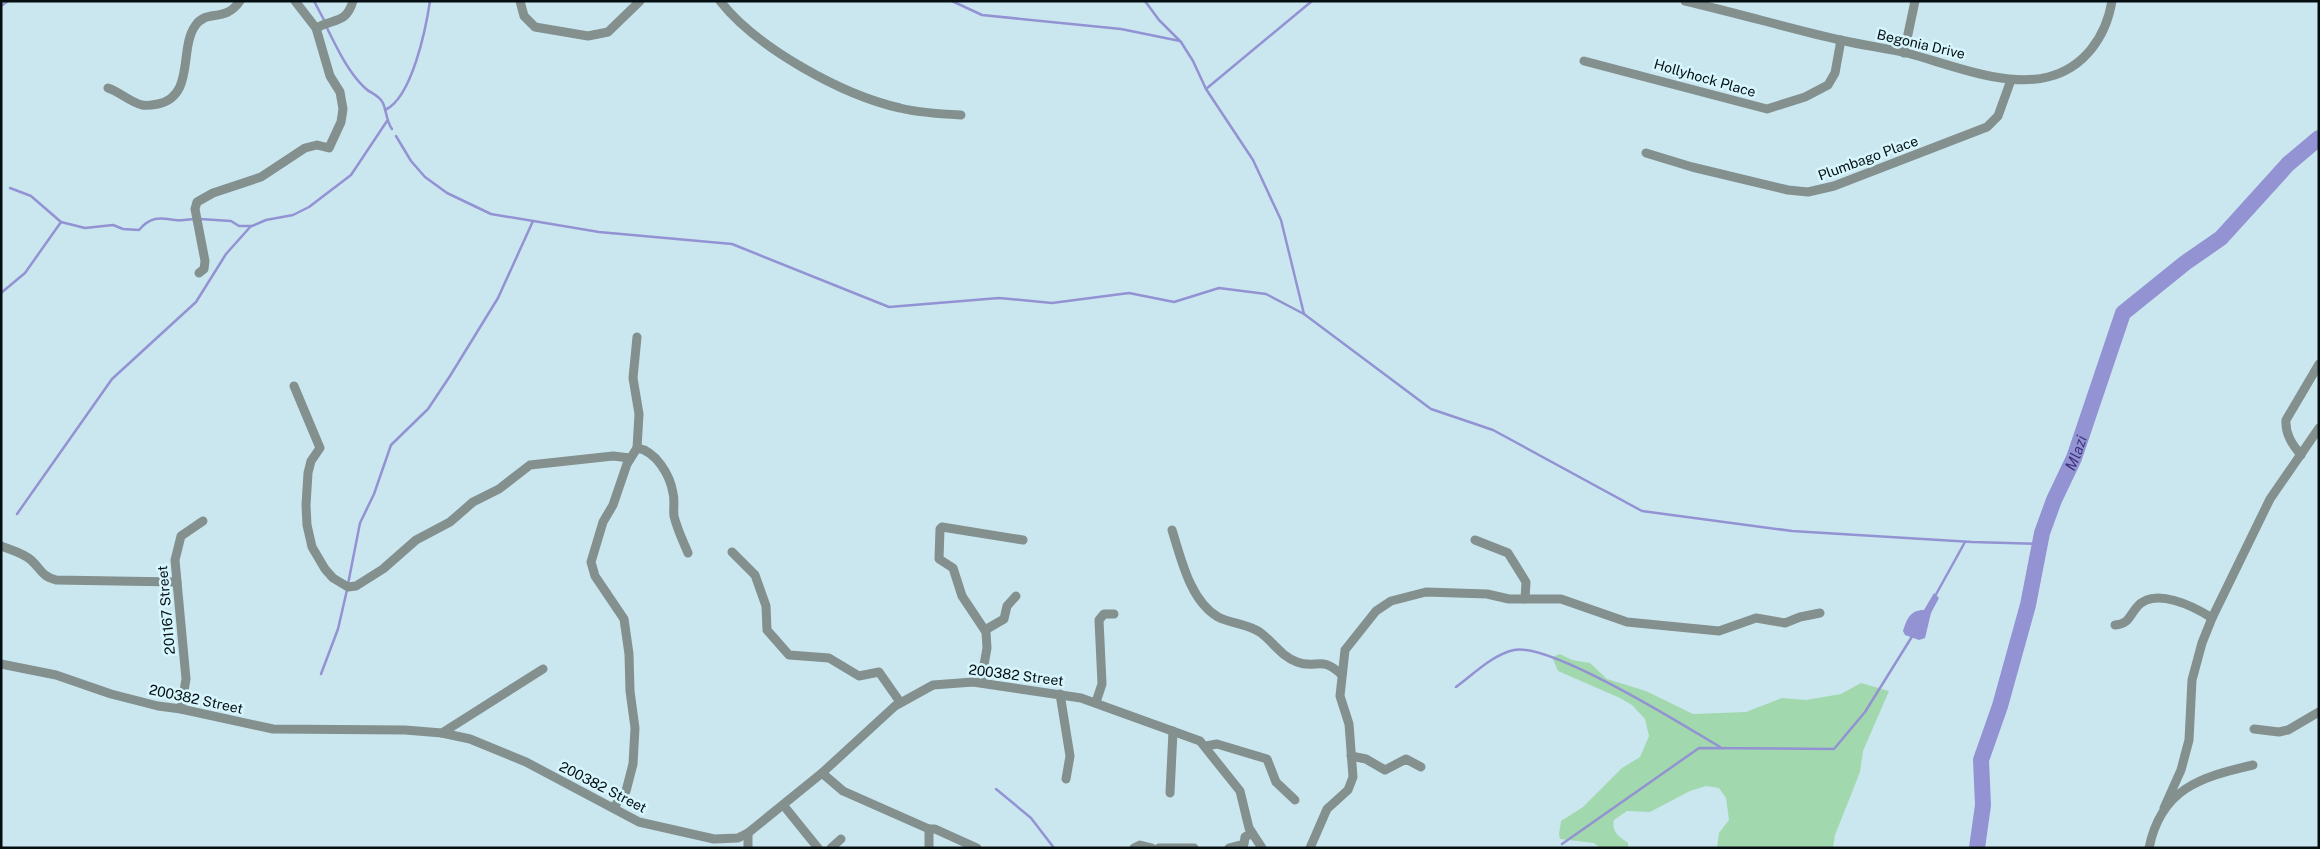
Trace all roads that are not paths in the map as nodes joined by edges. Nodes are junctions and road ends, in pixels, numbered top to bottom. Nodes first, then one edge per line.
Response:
1 (240, 1) edge
2 (295, 1) edge
3 (353, 1) edge
4 (520, 1) edge
5 (640, 1) edge
6 (720, 1) edge
7 (1685, 1) edge
8 (1730, 1) edge
9 (1915, 1) edge
10 (2112, 1) edge
11 (1728, 11) junction
12 (316, 28) junction
13 (1841, 40) junction
14 (1904, 53) junction
15 (1584, 61) dead end
16 (2012, 80) junction
17 (108, 88) dead end
18 (961, 115) dead end
19 (1646, 153) dead end
20 (199, 273) dead end
21 (637, 337) dead end
22 (2319, 364) edge
23 (294, 386) dead end
24 (2319, 428) edge
25 (637, 448) junction
26 (2301, 455) junction
27 (630, 458) junction
28 (203, 521) dead end
29 (1172, 530) dead end
30 (1023, 540) dead end
31 (1475, 540) dead end
32 (1, 546) edge
33 (732, 552) dead end
34 (688, 553) dead end
35 (177, 582) junction
36 (1016, 596) dead end
37 (1526, 599) junction
38 (1820, 613) dead end
39 (1114, 614) dead end
40 (2212, 618) junction
41 (2115, 625) dead end
42 (985, 630) junction
43 (1, 664) edge
44 (543, 669) dead end
45 (1342, 675) junction
46 (981, 682) junction
47 (1060, 694) junction
48 (900, 702) junction
49 (1096, 702) junction
50 (181, 709) junction
51 (2319, 712) edge
52 (2254, 730) dead end
53 (1174, 731) junction
54 (442, 732) junction
55 (1206, 746) junction
56 (1351, 756) junction
57 (2253, 765) dead end
58 (1421, 767) dead end
59 (822, 773) junction
60 (1066, 779) dead end
61 (1170, 793) dead end
62 (1296, 800) dead end
63 (784, 806) junction
64 (614, 807) junction
65 (2164, 808) junction
66 (929, 829) junction
67 (748, 833) junction
68 (1252, 833) junction
69 (841, 839) dead end
70 (728, 844) edge
71 (748, 848) edge
72 (818, 848) edge
73 (831, 848) edge
74 (929, 848) edge
75 (977, 848) edge
76 (1134, 848) edge
77 (1152, 848) edge
78 (1159, 848) edge
79 (1194, 848) edge
80 (1229, 848) edge
81 (1262, 848) edge
82 (1310, 848) edge
83 (2149, 848) edge

1 - 17 street
2 - 12 street
3 - 12 street
4 - 5 street
6 - 18 street
7 - 11 street, Begonia Drive
8 - 11 street
9 - 14 street
10 - 16 street, Begonia Drive
11 - 13 street, Begonia Drive
12 - 20 street
13 - 14 street, Begonia Drive
13 - 15 street, Hollyhock Place
14 - 16 street, Begonia Drive
16 - 19 street, Plumbago Place
21 - 25 street
22 - 26 street
23 - 27 street
24 - 26 street
25 - 27 street
25 - 34 street
26 - 40 street
27 - 64 street
28 - 35 street, 201167 Street
29 - 45 street
30 - 42 street
31 - 37 street
32 - 35 street
33 - 48 street
35 - 50 street, 201167 Street
36 - 42 street
37 - 38 street
37 - 45 street
39 - 49 street
40 - 41 street
40 - 65 street
42 - 46 street
43 - 50 street, 200382 Street
44 - 54 street
45 - 56 street
46 - 47 street, 200382 Street
46 - 48 street, 200382 Street
47 - 49 street, 200382 Street
47 - 60 street
48 - 59 street, 200382 Street
49 - 53 street, 200382 Street
50 - 54 street, 200382 Street
51 - 52 street
53 - 55 street, 200382 Street
53 - 61 street
54 - 64 street, 200382 Street
55 - 62 street
55 - 68 street, 200382 Street
56 - 58 street
56 - 82 street
57 - 65 street
59 - 63 street, 200382 Street
59 - 66 street
63 - 67 street, 200382 Street
63 - 72 street
64 - 70 street, 200382 Street
65 - 83 street
66 - 74 street
66 - 75 street
67 - 70 street, 200382 Street
67 - 71 street
68 - 80 street
68 - 81 street
69 - 73 street
76 - 77 street
78 - 79 street

